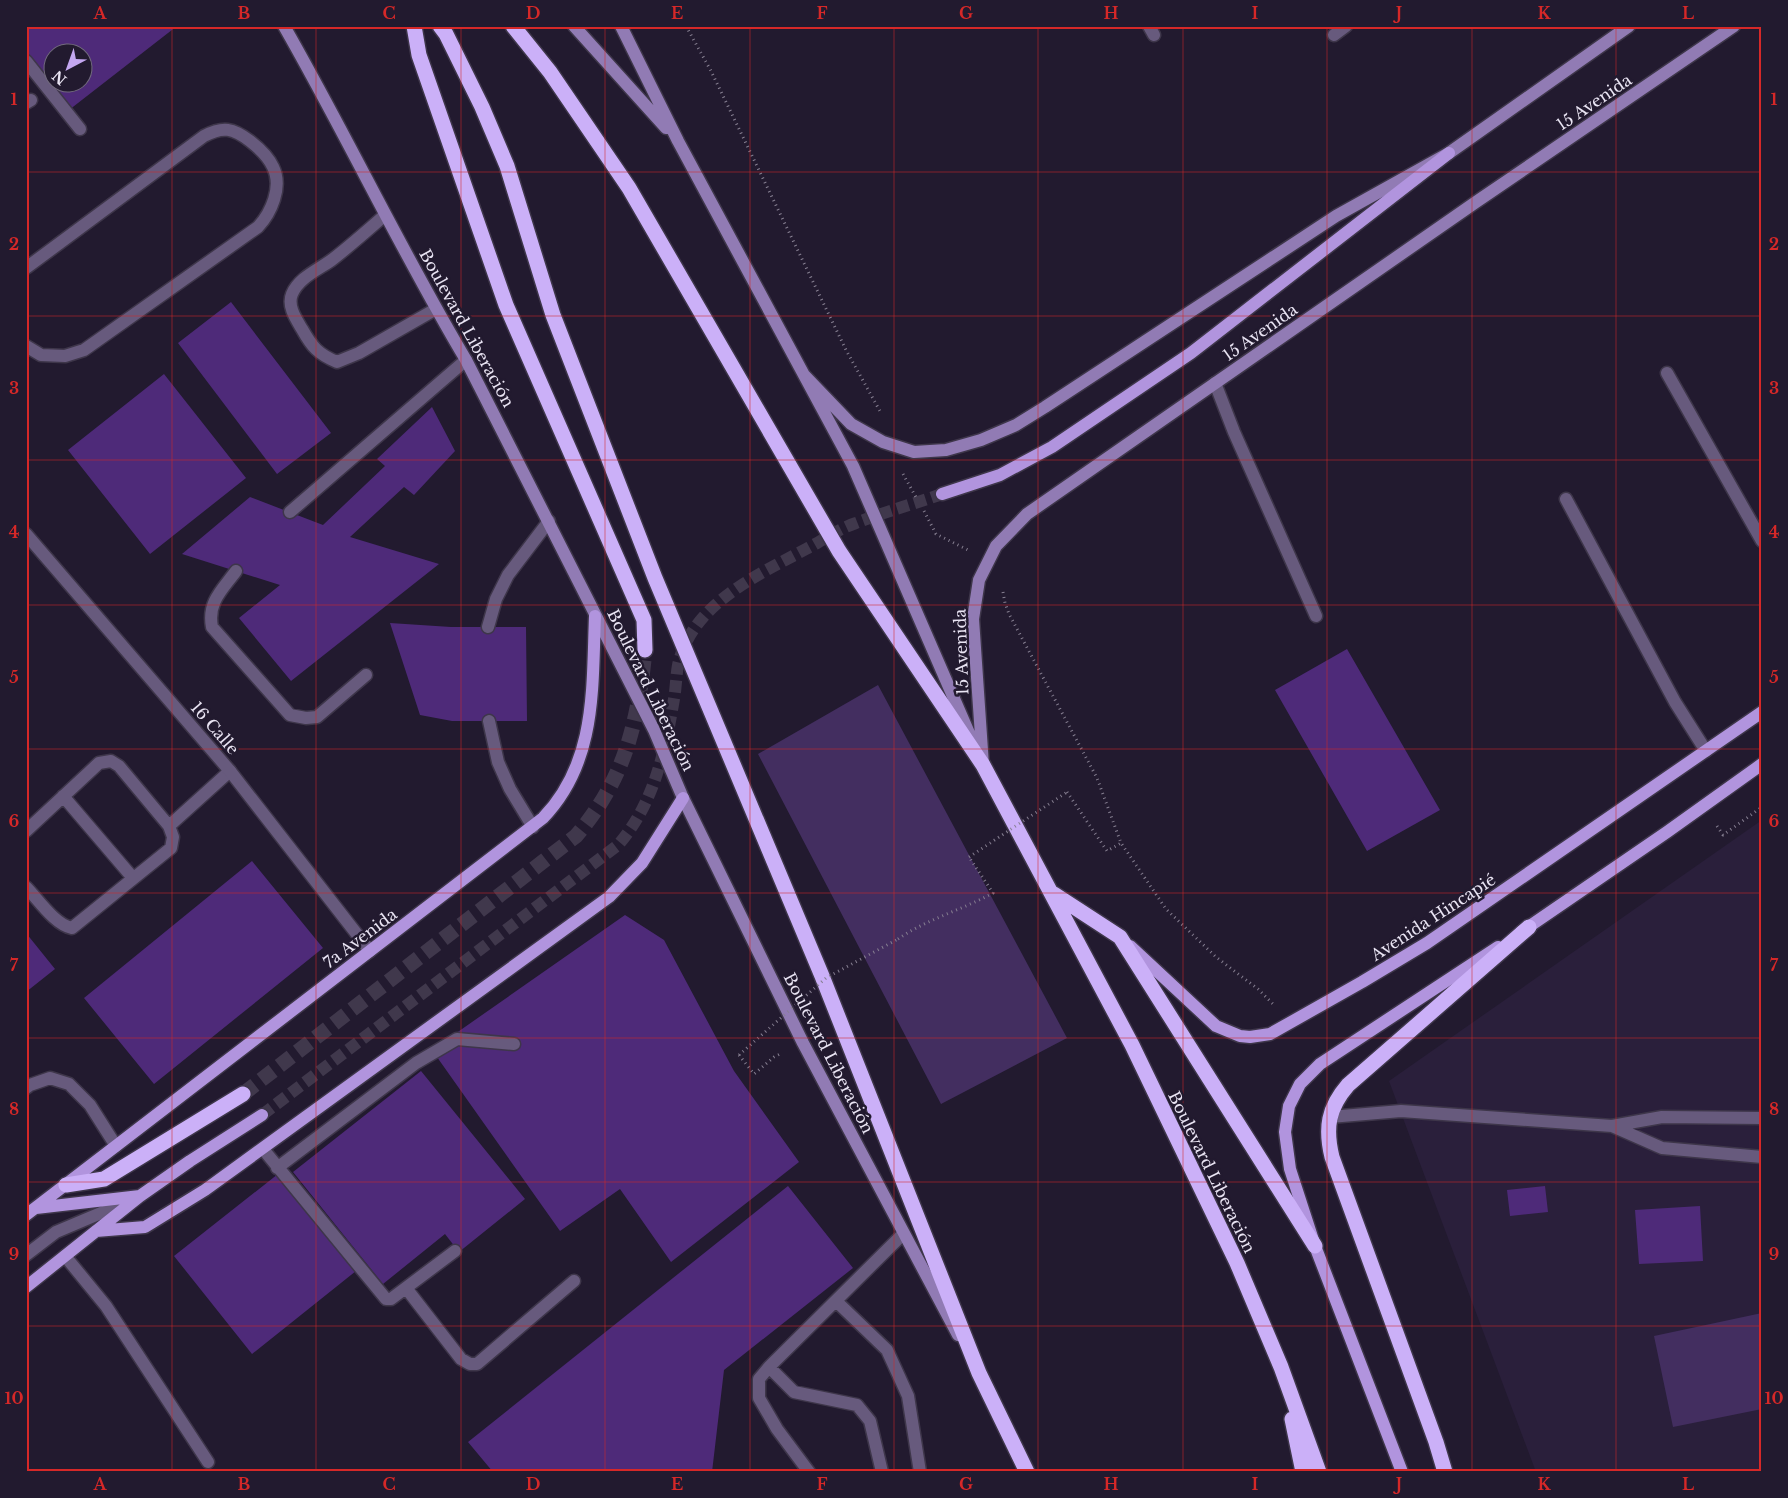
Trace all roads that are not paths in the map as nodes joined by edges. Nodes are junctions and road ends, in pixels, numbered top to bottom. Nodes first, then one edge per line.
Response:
1 (284, 26) edge
2 (290, 26) edge
3 (414, 26) edge
4 (440, 26) edge
5 (513, 26) edge
6 (574, 26) edge
7 (621, 26) edge
8 (1346, 26) edge
9 (1630, 26) edge
10 (1734, 26) edge
11 (1334, 35) dead end
12 (298, 52) junction
13 (26, 62) edge
14 (80, 129) dead end
15 (678, 141) junction
16 (1448, 153) junction
17 (385, 215) junction
18 (26, 268) edge
19 (436, 309) junction
20 (26, 346) edge
21 (466, 360) junction
22 (1667, 373) dead end
23 (804, 375) junction
24 (1214, 383) junction
25 (942, 494) tunnel mouth
26 (1566, 499) dead end
27 (290, 512) dead end
28 (549, 522) junction
29 (26, 534) edge
30 (1762, 541) edge
31 (236, 571) dead end
32 (595, 616) junction
33 (1316, 616) dead end
34 (488, 627) dead end
35 (645, 650) tunnel mouth
36 (366, 675) dead end
37 (1762, 712) edge
38 (489, 721) dead end
39 (1706, 751) junction
40 (1762, 764) edge
41 (983, 765) junction
42 (230, 771) junction
43 (64, 796) junction
44 (683, 798) junction
45 (169, 826) junction
46 (533, 827) junction
47 (26, 831) edge
48 (133, 878) junction
49 (26, 887) edge
50 (1052, 893) junction
51 (1529, 927) junction
52 (1120, 937) junction
53 (370, 951) junction
54 (514, 1044) dead end
55 (26, 1088) edge
56 (243, 1094) tunnel mouth
57 (262, 1115) tunnel mouth
58 (1330, 1117) junction
59 (1762, 1118) edge
60 (1612, 1126) junction
61 (116, 1146) junction
62 (263, 1149) junction
63 (1762, 1157) edge
64 (277, 1168) junction
65 (66, 1185) junction
66 (140, 1196) junction
67 (31, 1212) edge
68 (96, 1231) junction
69 (903, 1234) junction
70 (1315, 1246) junction
71 (455, 1251) dead end
72 (26, 1255) edge
73 (65, 1256) junction
74 (574, 1281) dead end
75 (26, 1287) edge
76 (406, 1288) junction
77 (836, 1301) junction
78 (769, 1366) junction
79 (1281, 1367) junction
80 (979, 1373) junction
81 (208, 1462) dead end
82 (809, 1472) edge
83 (882, 1472) edge
84 (920, 1472) edge
85 (1027, 1472) edge
86 (1303, 1472) edge
87 (1319, 1472) edge
88 (1402, 1472) edge
89 (1445, 1472) edge

1 - 12 main road, Boulevard Liberación
2 - 12 main road
3 - 35 highway
4 - 80 highway, Boulevard Liberación
5 - 41 highway, Boulevard Liberación
6 - 15 main road
7 - 15 main road, Boulevard Liberación
8 - 11 street
9 - 16 main road
10 - 24 main road, 15 Avenida
12 - 17 main road, Boulevard Liberación
13 - 14 street
15 - 23 main road, Boulevard Liberación
16 - 23 main road
16 - 25 main road
17 - 19 main road, Boulevard Liberación
17 - 19 street
18 - 20 street
19 - 21 main road, Boulevard Liberación
21 - 27 street
21 - 28 main road, Boulevard Liberación
22 - 30 street
23 - 41 main road, Boulevard Liberación
24 - 33 street
24 - 41 main road, 15 Avenida
26 - 39 street
28 - 32 main road, Boulevard Liberación
28 - 34 street
29 - 42 street, 16 Calle
31 - 36 street
32 - 44 main road, Boulevard Liberación
32 - 46 main road, 7a Avenida
37 - 39 main road, Avenida Hincapié
38 - 46 street
39 - 52 main road, Avenida Hincapié
40 - 51 main road
41 - 50 highway, Boulevard Liberación
42 - 45 street
42 - 53 street, 16 Calle
43 - 45 street
43 - 47 street
43 - 48 street
44 - 62 main road
44 - 69 main road, Boulevard Liberación
45 - 48 street
46 - 53 main road, 7a Avenida
48 - 49 street
50 - 52 highway
50 - 79 highway, Boulevard Liberación
51 - 58 highway
51 - 70 main road
52 - 70 highway
53 - 61 main road, 7a Avenida
54 - 64 street
55 - 61 street
56 - 65 highway
57 - 66 main road
58 - 60 street
58 - 89 highway
59 - 60 street
60 - 63 street
61 - 65 main road, 7a Avenida
62 - 64 street
62 - 68 main road
64 - 76 street
65 - 67 main road, 7a Avenida
66 - 67 main road
66 - 68 main road
66 - 72 street
68 - 73 main road
69 - 77 street
69 - 80 main road, Boulevard Liberación
70 - 88 main road
71 - 76 street
73 - 75 main road
73 - 81 street
74 - 76 street
77 - 78 street
77 - 84 street
78 - 82 street
78 - 83 street
79 - 86 highway
79 - 87 highway, Boulevard Liberación
80 - 85 highway, Boulevard Liberación

